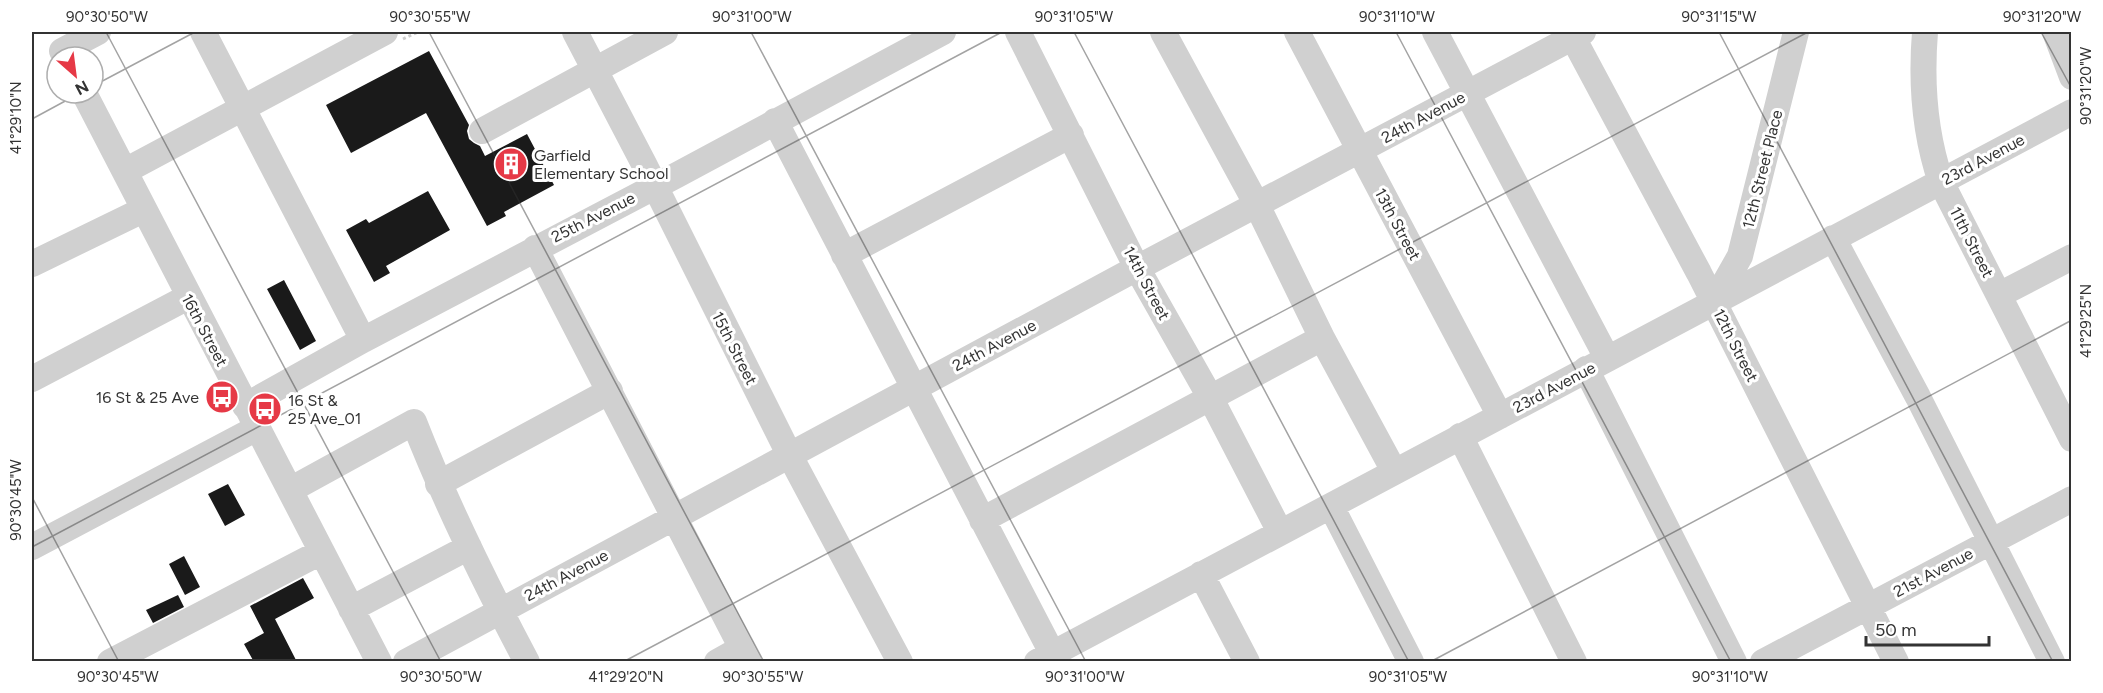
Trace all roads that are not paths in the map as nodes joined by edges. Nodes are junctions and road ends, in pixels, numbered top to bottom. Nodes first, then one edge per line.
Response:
1 (98, 32) edge
2 (203, 32) edge
3 (575, 32) edge
4 (665, 32) edge
5 (943, 32) edge
6 (1018, 32) edge
7 (1163, 32) edge
8 (1297, 32) edge
9 (1435, 32) edge
10 (1796, 32) edge
11 (1925, 32) edge
12 (2055, 32) edge
13 (1575, 34) edge
14 (391, 37) edge
15 (62, 45) edge
16 (595, 69) junction
17 (2072, 77) edge
18 (1468, 93) junction
19 (90, 105) edge
20 (241, 108) junction
21 (2072, 112) edge
22 (775, 121) junction
23 (482, 130) dead end
24 (1071, 135) junction
25 (1359, 152) junction
26 (124, 171) junction
27 (1941, 182) junction
28 (655, 186) junction
29 (1257, 205) junction
30 (143, 210) junction
31 (1833, 238) junction
32 (535, 248) junction
33 (844, 255) junction
34 (2072, 257) edge
35 (32, 264) edge
36 (1137, 268) junction
37 (1999, 295) junction
38 (188, 297) junction
39 (1714, 302) junction
40 (1322, 338) junction
41 (363, 340) junction
42 (1597, 364) junction
43 (33, 375) edge
44 (913, 388) junction
45 (610, 391) junction
46 (1210, 397) junction
47 (1500, 416) junction
48 (251, 417) junction
49 (1460, 436) junction
50 (2071, 437) edge
51 (789, 454) junction
52 (1394, 471) junction
53 (438, 484) junction
54 (290, 489) junction
55 (2072, 498) edge
56 (1331, 506) junction
57 (674, 517) junction
58 (982, 520) junction
59 (1280, 532) junction
60 (1991, 541) junction
61 (32, 547) edge
62 (469, 547) junction
63 (321, 552) junction
64 (1201, 574) junction
65 (1868, 606) junction
66 (351, 609) junction
67 (500, 611) junction
68 (746, 655) edge
69 (1055, 656) edge
70 (111, 662) edge
71 (379, 662) edge
72 (406, 662) edge
73 (527, 662) edge
74 (717, 662) edge
75 (900, 662) edge
76 (1246, 662) edge
77 (1411, 662) edge
78 (1574, 662) edge
79 (1734, 662) edge
80 (1763, 662) edge
81 (1896, 662) edge
82 (2052, 662) edge

1 - 15 street
2 - 20 street
3 - 16 street, 15th Street
4 - 16 street
5 - 22 street, 25th Avenue
6 - 24 street, 14th Street
7 - 29 street
8 - 25 street, 13th Street
9 - 18 street
10 - 39 street, 12th Street Place
11 - 27 street, 11th Street
12 - 17 street
13 - 18 street, 24th Avenue
13 - 39 street, 12th Street
14 - 20 street
16 - 23 street
16 - 28 street, 15th Street
18 - 25 street, 24th Avenue
18 - 42 street
19 - 26 street, 16th Street
20 - 26 street
20 - 41 street
21 - 27 street, 23rd Avenue
22 - 28 street, 25th Avenue
22 - 33 street
24 - 33 street
24 - 36 street, 14th Street
25 - 29 street, 24th Avenue
25 - 47 street, 13th Street
26 - 30 street, 16th Street
27 - 31 street, 23rd Avenue
27 - 37 street, 11th Street
28 - 32 street, 25th Avenue
28 - 51 street, 15th Street
29 - 36 street, 24th Avenue
29 - 40 street
30 - 35 street
30 - 38 street, 16th Street
31 - 39 street, 23rd Avenue
31 - 60 street
32 - 41 street, 25th Avenue
32 - 45 street
33 - 44 street
34 - 37 street
36 - 44 street, 24th Avenue
36 - 46 street, 14th Street
37 - 50 street, 11th Street
38 - 43 street
38 - 48 street, 16th Street
39 - 42 street, 23rd Avenue
39 - 65 street, 12th Street
40 - 46 street
40 - 52 street
41 - 48 street, 25th Avenue
42 - 47 street, 23rd Avenue
42 - 79 street
44 - 51 street, 24th Avenue
44 - 58 street
45 - 53 street
45 - 57 street
46 - 58 street
46 - 59 street, 14th Street
47 - 49 street, 23rd Avenue
48 - 54 street, 16th Street
48 - 61 street, 25th Avenue
49 - 52 street, 23rd Avenue
49 - 78 street
51 - 57 street, 24th Avenue
51 - 75 street, 15th Street
52 - 56 street, 23rd Avenue
53 - 54 street
53 - 62 street
54 - 63 street, 16th Street
55 - 60 street, 21st Avenue
56 - 59 street, 23rd Avenue
56 - 77 street
57 - 67 street, 24th Avenue
57 - 68 street
58 - 69 street
59 - 64 street, 23rd Avenue
60 - 65 street, 21st Avenue
60 - 82 street
62 - 66 street
62 - 67 street
63 - 66 street, 16th Street
63 - 70 street
64 - 69 street, 23rd Avenue
64 - 76 street
65 - 80 street, 21st Avenue
65 - 81 street, 12th Street
66 - 71 street, 16th Street
67 - 72 street, 24th Avenue
67 - 73 street
68 - 74 street

